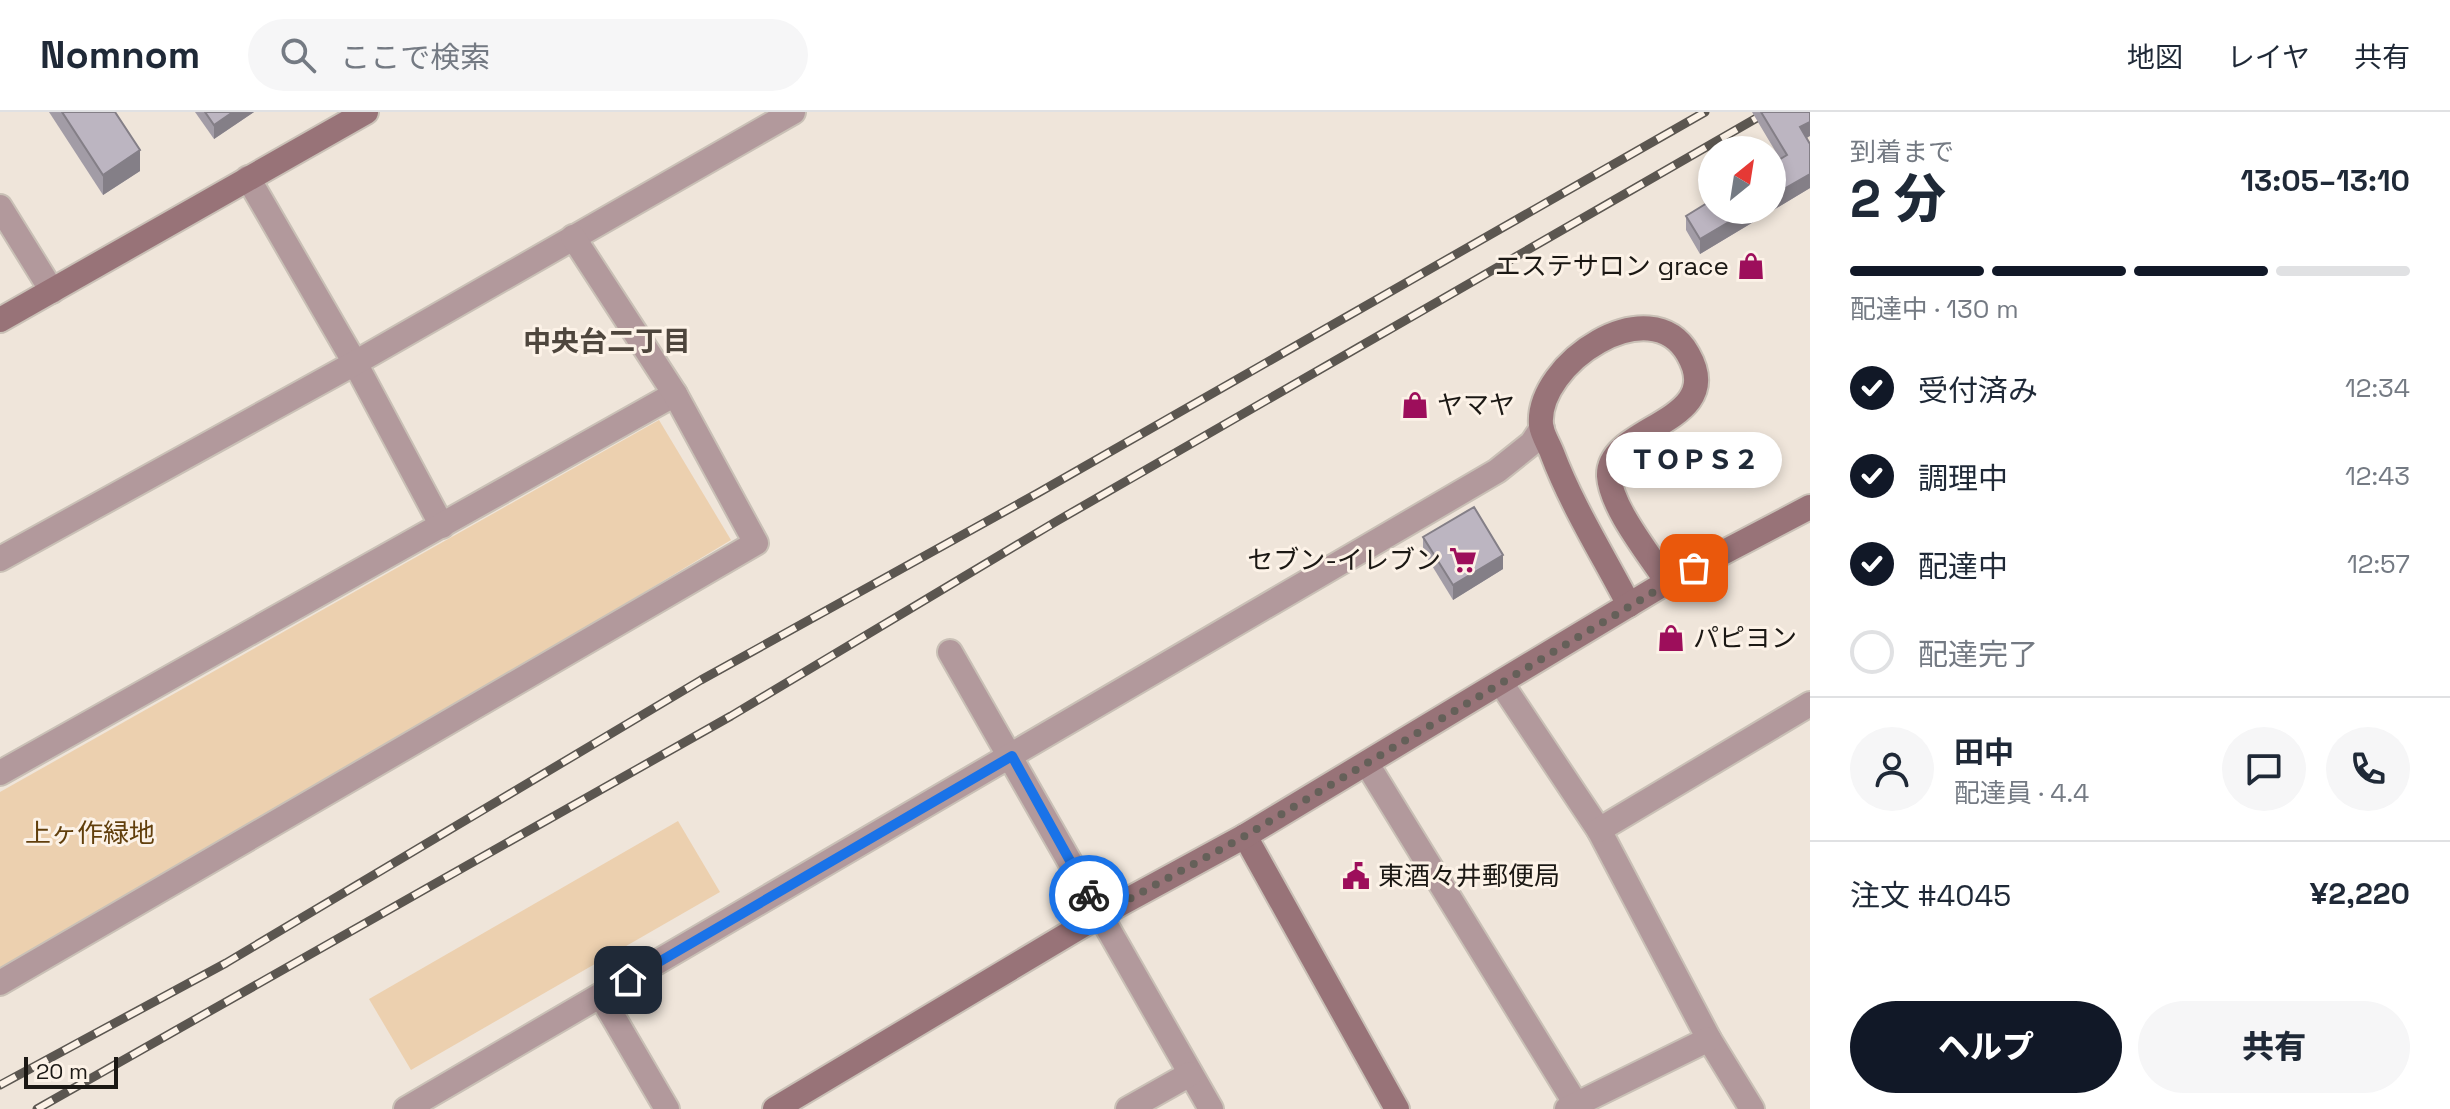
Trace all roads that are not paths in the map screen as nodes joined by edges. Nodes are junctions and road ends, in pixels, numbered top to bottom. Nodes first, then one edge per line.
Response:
1 (366, 112) edge
2 (793, 112) edge
3 (248, 178) junction
4 (0, 207) edge
5 (573, 237) junction
6 (52, 291) junction
7 (0, 320) edge
8 (355, 363) junction
9 (675, 394) junction
10 (1542, 428) junction
11 (1810, 507) edge
12 (442, 526) junction
13 (0, 559) edge
14 (1667, 582) junction
15 (1629, 605) junction
16 (950, 652) dead end
17 (1501, 683) junction
18 (1810, 704) edge
19 (1012, 756) junction
20 (1367, 764) junction
21 (0, 773) edge
22 (1599, 830) junction
23 (1245, 836) junction
24 (1100, 915) junction
25 (0, 983) edge
26 (601, 996) junction
27 (1709, 1039) junction
28 (1190, 1074) junction
29 (1574, 1107) edge
30 (406, 1109) edge
31 (667, 1109) edge
32 (775, 1109) edge
33 (1128, 1109) edge
34 (1211, 1109) edge
35 (1397, 1109) edge
36 (1752, 1109) edge

1 - 3 street
2 - 5 street
3 - 6 street
3 - 8 street
4 - 6 street
5 - 8 street
5 - 9 street
6 - 7 street
8 - 12 street
8 - 13 street
9 - 12 street
9 - 25 street
10 - 14 street
10 - 15 street
10 - 19 street
11 - 14 street
12 - 21 street
14 - 15 street
15 - 17 street
16 - 19 street
17 - 20 street
17 - 22 street
18 - 22 street
19 - 24 street
19 - 26 street
20 - 23 street
20 - 29 street
22 - 27 street
23 - 24 street
23 - 35 street
24 - 28 street
24 - 32 street
26 - 30 street
26 - 31 street
27 - 29 street
27 - 36 street
28 - 33 street
28 - 34 street

